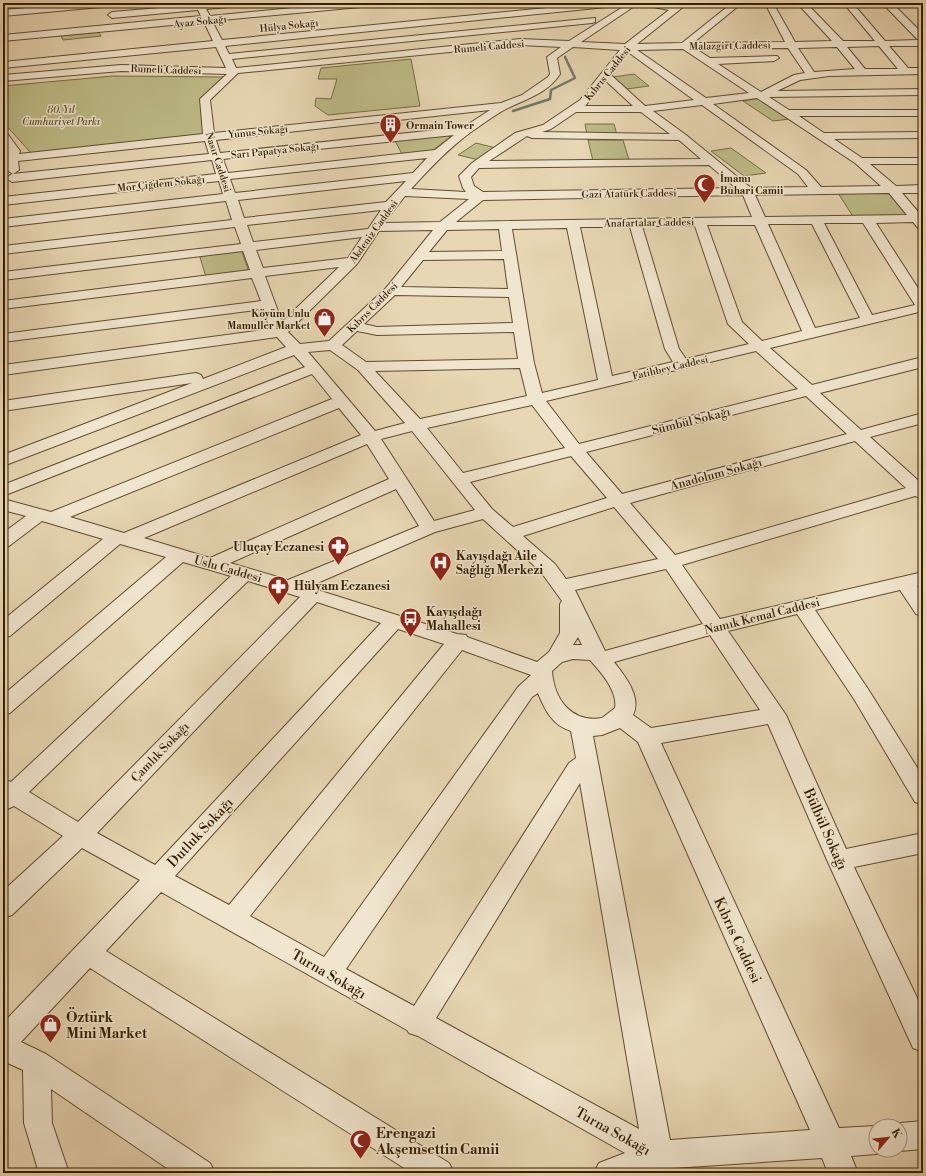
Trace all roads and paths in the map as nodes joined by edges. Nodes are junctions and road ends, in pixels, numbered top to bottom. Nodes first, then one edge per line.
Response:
1 (112, 3) edge
2 (240, 3) edge
3 (371, 3) edge
4 (624, 3) edge
5 (635, 3) edge
6 (646, 3) edge
7 (738, 3) edge
8 (768, 3) edge
9 (802, 3) edge
10 (848, 3) edge
11 (887, 3) edge
12 (200, 5) edge
13 (574, 5) edge
14 (680, 6) edge
15 (502, 7) dead end
16 (3, 13) edge
17 (509, 15) junction
18 (106, 16) dead end
19 (207, 20) junction
20 (595, 22) junction
21 (521, 27) junction
22 (918, 29) edge
23 (3, 38) edge
24 (923, 42) edge
25 (219, 43) junction
26 (536, 43) junction
27 (882, 43) junction
28 (791, 44) junction
29 (840, 44) junction
30 (570, 45) junction
31 (685, 46) junction
32 (627, 47) junction
33 (226, 57) junction
34 (798, 57) junction
35 (710, 61) junction
36 (3, 65) edge
37 (905, 71) junction
38 (923, 71) edge
39 (862, 72) junction
40 (233, 73) junction
41 (605, 75) junction
42 (811, 75) junction
43 (3, 80) edge
44 (923, 92) edge
45 (760, 95) junction
46 (703, 102) junction
47 (504, 105) junction
48 (574, 109) junction
49 (643, 109) junction
50 (788, 113) junction
51 (923, 113) edge
52 (467, 130) junction
53 (3, 135) edge
54 (518, 135) junction
55 (923, 135) edge
56 (822, 136) junction
57 (209, 137) junction
58 (682, 137) junction
59 (438, 153) junction
60 (7, 156) edge
61 (216, 156) junction
62 (859, 161) junction
63 (923, 161) edge
64 (710, 162) junction
65 (476, 165) junction
66 (223, 176) junction
67 (415, 176) junction
68 (12, 178) junction
69 (923, 188) edge
70 (892, 189) junction
71 (817, 190) junction
72 (747, 191) junction
73 (401, 192) junction
74 (3, 196) edge
75 (480, 196) junction
76 (230, 197) junction
77 (3, 201) edge
78 (390, 205) junction
79 (867, 219) junction
80 (816, 220) junction
81 (760, 221) junction
82 (921, 221) edge
83 (239, 222) junction
84 (700, 222) junction
85 (3, 223) edge
86 (635, 223) junction
87 (573, 224) junction
88 (505, 225) junction
89 (444, 226) junction
90 (373, 229) junction
91 (248, 247) junction
92 (3, 250) edge
93 (418, 256) junction
94 (510, 256) junction
95 (352, 261) junction
96 (258, 273) junction
97 (3, 276) edge
98 (391, 291) junction
99 (515, 293) junction
100 (269, 304) junction
101 (3, 305) edge
102 (923, 307) edge
103 (868, 320) junction
104 (354, 326) junction
105 (520, 327) junction
106 (279, 331) junction
107 (810, 334) junction
108 (3, 338) edge
109 (333, 345) junction
110 (759, 346) junction
111 (295, 350) junction
112 (923, 362) edge
113 (526, 363) junction
114 (682, 364) junction
115 (363, 367) junction
116 (315, 368) junction
117 (3, 370) edge
118 (229, 374) junction
119 (606, 382) junction
120 (809, 391) junction
121 (536, 399) junction
122 (342, 401) junction
123 (3, 406) edge
124 (923, 418) edge
125 (416, 425) junction
126 (858, 435) junction
127 (371, 437) junction
128 (575, 450) junction
129 (3, 461) edge
130 (460, 479) junction
131 (400, 481) junction
132 (921, 490) edge
133 (3, 491) edge
134 (619, 500) junction
135 (3, 504) edge
136 (486, 513) junction
137 (46, 516) junction
138 (430, 528) junction
139 (510, 534) junction
140 (121, 538) junction
141 (3, 542) edge
142 (180, 555) junction
143 (671, 562) junction
144 (212, 564) junction
145 (246, 573) junction
146 (923, 578) edge
147 (904, 582) junction
148 (290, 587) junction
149 (566, 591) junction
150 (314, 594) junction
151 (802, 606) junction
152 (923, 609) edge
153 (396, 620) junction
154 (715, 627) junction
155 (3, 631) edge
156 (459, 640) junction
157 (557, 655) junction
158 (598, 656) junction
159 (542, 674) junction
160 (3, 707) edge
161 (775, 715) junction
162 (621, 717) junction
163 (581, 726) junction
164 (647, 737) junction
165 (586, 762) junction
166 (6, 795) edge
167 (923, 796) edge
168 (80, 835) junction
169 (923, 843) edge
170 (839, 860) junction
171 (159, 877) junction
172 (3, 907) edge
173 (233, 919) junction
174 (88, 953) junction
175 (328, 973) junction
176 (915, 1003) edge
177 (418, 1024) junction
178 (923, 1039) edge
179 (3, 1042) edge
180 (3, 1046) edge
181 (36, 1062) junction
182 (923, 1135) edge
183 (908, 1136) edge
184 (868, 1141) edge
185 (831, 1144) junction
186 (660, 1167) edge
187 (54, 1173) edge
188 (200, 1173) edge
189 (439, 1173) edge
190 (609, 1173) edge
191 (843, 1173) edge

1 - 16 street
2 - 12 street
3 - 19 street
4 - 13 street, Hülya Sokağı
5 - 20 street, Akdeniz Caddesi
6 - 14 street
7 - 31 street
8 - 28 street
9 - 10 street
9 - 29 street
10 - 11 street
10 - 27 street
11 - 22 street
12 - 18 street
12 - 19 street
13 - 17 street, Hülya Sokağı
13 - 20 street
14 - 32 street, Kıbrıs Caddesi
15 - 17 street
17 - 21 street
17 - 25 street, Hülya Sokağı
19 - 23 street
19 - 25 street
20 - 21 street
20 - 30 street, Akdeniz Caddesi
21 - 26 street
21 - 33 street
22 - 24 street
24 - 27 street, Malazgirt Caddesi
25 - 33 street
25 - 36 street, Hülya Sokağı
26 - 30 street, Malazgirt Caddesi
26 - 40 street, Rumeli Caddesi
27 - 29 street, Malazgirt Caddesi
27 - 37 street
28 - 29 street, Malazgirt Caddesi
28 - 31 street, Malazgirt Caddesi
28 - 34 street
29 - 39 street
30 - 32 street, Malazgirt Caddesi
30 - 47 street, Akdeniz Caddesi
31 - 32 street, Malazgirt Caddesi
31 - 35 street
32 - 41 street, Kıbrıs Caddesi
32 - 46 street
33 - 40 street
34 - 35 street
34 - 42 street
35 - 45 street
37 - 38 street
37 - 39 street
39 - 42 street
40 - 43 street, Rumeli Caddesi
40 - 57 street, Nasır Caddesi
41 - 48 street, Kıbrıs Caddesi
41 - 49 street
42 - 45 street
44 - 45 street
45 - 46 street
45 - 50 street
46 - 49 street
46 - 71 street
47 - 52 street, Akdeniz Caddesi
47 - 57 street, Yunus Sokağı
48 - 49 street
48 - 54 street, Kıbrıs Caddesi
49 - 58 street
50 - 51 street
50 - 56 street
52 - 59 street, Akdeniz Caddesi
52 - 61 street, Sarı Papatya Sokağı
53 - 60 street
54 - 58 street
54 - 65 street, Kıbrıs Caddesi
55 - 56 street
56 - 62 street
57 - 60 street, Yunus Sokağı
57 - 61 street, Nasır Caddesi
58 - 64 street
59 - 66 street, Mor Çiğdem Sokağı
59 - 67 street, Akdeniz Caddesi
60 - 68 street
61 - 66 street, Nasır Caddesi
61 - 68 street, Sarı Papatya Sokağı
62 - 63 street
62 - 70 street
64 - 65 street
64 - 72 street
65 - 75 street, Kıbrıs Caddesi
66 - 76 street, Nasır Caddesi
66 - 77 street, Mor Çiğdem Sokağı
67 - 73 street, Akdeniz Caddesi
67 - 76 street
68 - 74 street
69 - 70 street, Gazi Atatürk Caddesi
70 - 71 street, Gazi Atatürk Caddesi
70 - 82 street
71 - 72 street, Gazi Atatürk Caddesi
72 - 75 street, Gazi Atatürk Caddesi
72 - 81 street
73 - 75 street, Gazi Atatürk Caddesi
73 - 78 street, Akdeniz Caddesi
75 - 89 street, Kıbrıs Caddesi
76 - 83 street, Nasır Caddesi
76 - 85 street
78 - 83 street
78 - 90 street, Akdeniz Caddesi
79 - 80 street, Anafartalar Caddesi
79 - 82 street, Anafartalar Caddesi
79 - 102 street
80 - 81 street, Anafartalar Caddesi
80 - 103 street
81 - 84 street, Anafartalar Caddesi
81 - 107 street
83 - 91 street, Nasır Caddesi
83 - 92 street
84 - 86 street, Anafartalar Caddesi
84 - 110 street
86 - 87 street, Anafartalar Caddesi
86 - 114 street
87 - 88 street, Anafartalar Caddesi
87 - 119 street
88 - 89 street, Anafartalar Caddesi
88 - 94 street
89 - 90 street, Anafartalar Caddesi
89 - 93 street, Kıbrıs Caddesi
90 - 91 street, Anafartalar Caddesi
90 - 95 street, Akdeniz Caddesi
91 - 96 street, Nasır Caddesi
91 - 97 street, Anafartalar Caddesi
93 - 94 street
93 - 98 street, Kıbrıs Caddesi
94 - 99 street
95 - 96 street
95 - 106 street, Akdeniz Caddesi
96 - 100 street, Nasır Caddesi
96 - 101 street
98 - 99 street
98 - 104 street, Kıbrıs Caddesi
99 - 105 street
100 - 106 street, Nasır Caddesi
100 - 108 street
102 - 103 street, Fatihbey Caddesi
103 - 107 street, Fatihbey Caddesi
104 - 105 street
104 - 109 street, Kıbrıs Caddesi
105 - 113 street
106 - 111 street
106 - 117 street
107 - 110 street, Fatihbey Caddesi
109 - 111 street
109 - 115 street
110 - 114 street, Fatihbey Caddesi
110 - 120 street
111 - 116 street
111 - 118 street
112 - 120 street, Sümbül Sokağı
113 - 115 street
113 - 121 street
114 - 119 street, Fatihbey Caddesi
115 - 125 street
116 - 122 street
116 - 133 street
118 - 123 street
118 - 129 street
119 - 121 street, Fatihbey Caddesi
120 - 126 street
120 - 128 street, Sümbül Sokağı
121 - 125 street, Fatihbey Caddesi
121 - 128 street, Bülbül Sokağı
122 - 127 street
122 - 137 street
124 - 126 street, Anadolum Sokağı
125 - 127 street, Fatihbey Caddesi
125 - 130 street
126 - 132 street
126 - 134 street, Anadolum Sokağı
127 - 131 street
127 - 140 street, Fatihbey Caddesi
128 - 130 street, Sümbül Sokağı
128 - 134 street, Bülbül Sokağı
130 - 136 street
131 - 138 street
131 - 144 street
132 - 143 street
134 - 139 street, Anadolum Sokağı
134 - 143 street, Bülbül Sokağı
135 - 137 street, Uslu Caddesi
136 - 138 street
136 - 139 street
137 - 140 street, Uslu Caddesi
137 - 141 street
138 - 148 street
139 - 149 street
140 - 142 street, Uslu Caddesi
140 - 155 street, Fatihbey Caddesi
142 - 144 street, Uslu Caddesi
142 - 160 street
143 - 149 street
143 - 154 street, Bülbül Sokağı
144 - 145 street, Uslu Caddesi
145 - 148 street, Uslu Caddesi
145 - 166 street
146 - 147 street, Namık Kemal Caddesi
147 - 151 street, Namık Kemal Caddesi
147 - 152 street
148 - 150 street, Uslu Caddesi
149 - 157 street
149 - 158 street
150 - 153 street, Uslu Caddesi
150 - 168 street, Çamlık Sokağı
151 - 154 street, Namık Kemal Caddesi
151 - 167 street
153 - 156 street, Uslu Caddesi
153 - 171 street, Dutluk Sokağı
154 - 158 street, Namık Kemal Caddesi
154 - 161 street, Bülbül Sokağı
156 - 159 street, Uslu Caddesi
156 - 173 street
157 - 158 street
157 - 159 street
158 - 162 street
159 - 163 street
159 - 175 street
161 - 164 street
161 - 170 street, Bülbül Sokağı
162 - 163 street
162 - 164 street, Kıbrıs Caddesi
163 - 165 street
164 - 185 street, Kıbrıs Caddesi
165 - 177 street
165 - 186 street
166 - 168 street, Turna Sokağı
168 - 171 street, Turna Sokağı
168 - 172 street, Çamlık Sokağı
169 - 170 street
170 - 176 street, Bülbül Sokağı
171 - 173 street, Turna Sokağı
171 - 174 street, Dutluk Sokağı
173 - 175 street, Turna Sokağı
174 - 179 street, Dutluk Sokağı
174 - 189 street
175 - 177 street, Turna Sokağı
176 - 178 street, Bülbül Sokağı
177 - 186 street, Turna Sokağı
180 - 181 street
181 - 187 street
181 - 188 street
182 - 183 street
184 - 185 street
185 - 186 street
185 - 191 street, Kıbrıs Caddesi
186 - 190 street

